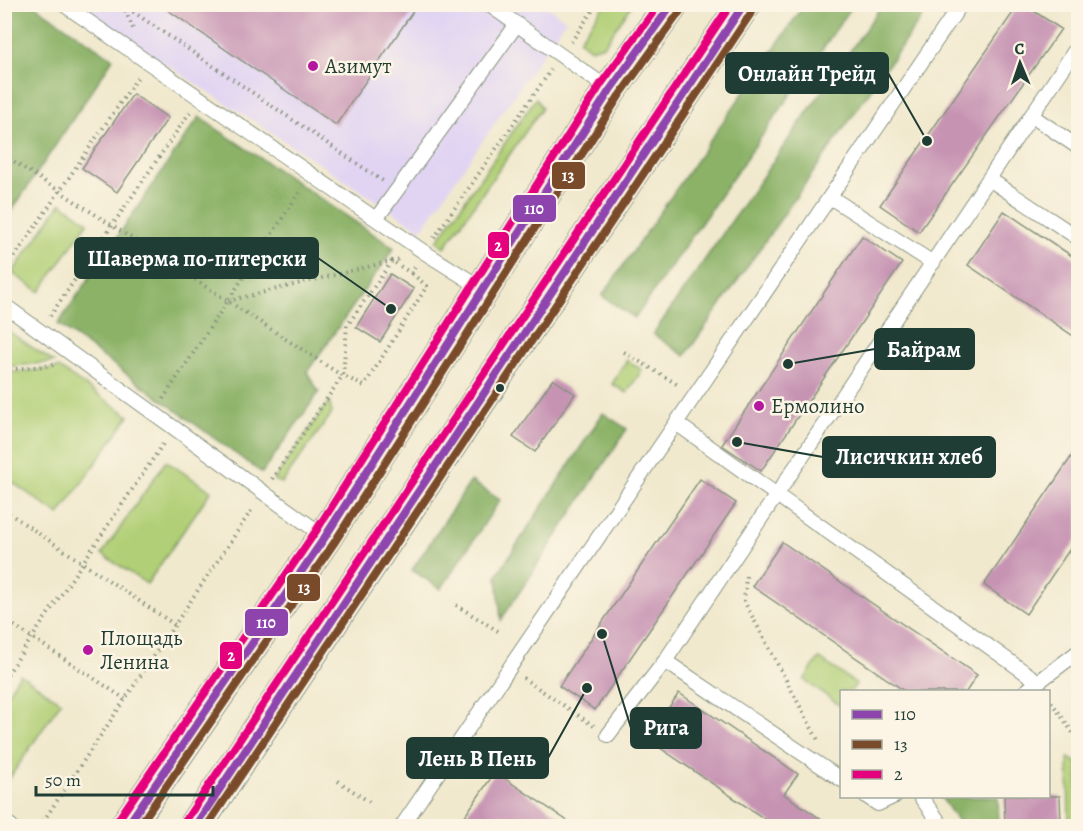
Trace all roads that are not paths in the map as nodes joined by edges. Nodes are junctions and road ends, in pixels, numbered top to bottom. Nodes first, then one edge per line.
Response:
1 (63, 4) edge
2 (488, 4) edge
3 (672, 4) edge
4 (744, 4) edge
5 (961, 4) edge
6 (517, 24) junction
7 (1078, 46) edge
8 (610, 90) junction
9 (1032, 116) junction
10 (1078, 147) edge
11 (989, 179) junction
12 (830, 197) junction
13 (376, 219) junction
14 (1078, 238) edge
15 (933, 263) junction
16 (483, 289) junction
17 (4, 305) edge
18 (676, 423) junction
19 (777, 495) junction
20 (325, 537) junction
21 (1078, 652) edge
22 (665, 661) junction
23 (1037, 681) junction
24 (1027, 690) edge
25 (608, 735) road end
26 (840, 779) edge
27 (869, 798) edge
28 (891, 798) edge
29 (921, 798) edge
30 (4, 822) edge
31 (11, 826) edge
32 (127, 826) edge
33 (195, 826) edge
34 (402, 826) edge
35 (942, 826) edge

1 - 13 lane
2 - 6 lane
3 - 8 main road
4 - 33 main road
5 - 12 lane
6 - 8 lane
6 - 13 lane
7 - 9 lane
8 - 16 main road
9 - 10 lane
9 - 11 lane
11 - 14 lane
11 - 15 lane
12 - 15 lane
12 - 18 lane
13 - 16 lane
15 - 19 lane
16 - 20 main road
17 - 20 lane
18 - 19 lane
18 - 34 lane
19 - 22 lane
19 - 23 lane
20 - 32 main road
21 - 23 lane
22 - 25 lane
22 - 26 lane
23 - 24 lane
27 - 28 lane
29 - 35 lane
30 - 31 lane

